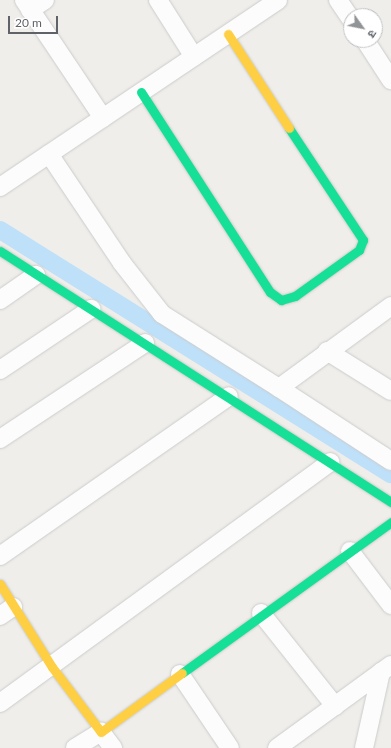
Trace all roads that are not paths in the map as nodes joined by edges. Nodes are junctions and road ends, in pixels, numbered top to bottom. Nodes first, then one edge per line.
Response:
1 (158, 0) edge
2 (278, 0) edge
3 (33, 3) edge
4 (228, 34) junction
5 (370, 48) edge
6 (194, 57) junction
7 (391, 80) edge
8 (141, 92) junction
9 (103, 118) junction
10 (49, 154) junction
11 (2, 181) edge
12 (0, 251) edge
13 (36, 275) junction
14 (0, 300) edge
15 (91, 308) junction
16 (387, 313) edge
17 (145, 343) junction
18 (327, 351) junction
19 (0, 370) edge
20 (278, 388) junction
21 (391, 392) edge
22 (230, 396) junction
23 (0, 439) edge
24 (391, 461) edge
25 (330, 462) junction
26 (391, 502) edge
27 (391, 522) edge
28 (350, 551) junction
29 (0, 556) edge
30 (0, 584) edge
31 (391, 605) edge
32 (6, 612) edge
33 (261, 613) junction
34 (52, 667) junction
35 (386, 668) edge
36 (180, 674) junction
37 (0, 703) edge
38 (335, 706) junction
39 (101, 732) junction
40 (75, 748) edge
41 (113, 748) edge
42 (230, 748) edge
43 (277, 748) edge
44 (364, 748) edge

1 - 6 street
2 - 4 street
3 - 9 street
4 - 6 street
4 - 8 street
5 - 7 street
6 - 8 street
8 - 9 street
9 - 10 street
10 - 11 street
10 - 20 street
12 - 13 street
13 - 14 street
13 - 15 street
15 - 17 street
15 - 19 street
16 - 18 street
17 - 22 street
17 - 23 street
18 - 20 street
18 - 21 street
20 - 24 street
22 - 25 street
22 - 29 street
25 - 26 street
25 - 34 street
27 - 28 street
28 - 31 street
28 - 33 street
30 - 32 street
32 - 34 street
33 - 36 street
33 - 38 street
34 - 37 street
34 - 39 street
35 - 38 street
35 - 44 street
36 - 39 street
36 - 42 street
38 - 43 street
39 - 40 street
39 - 41 street

